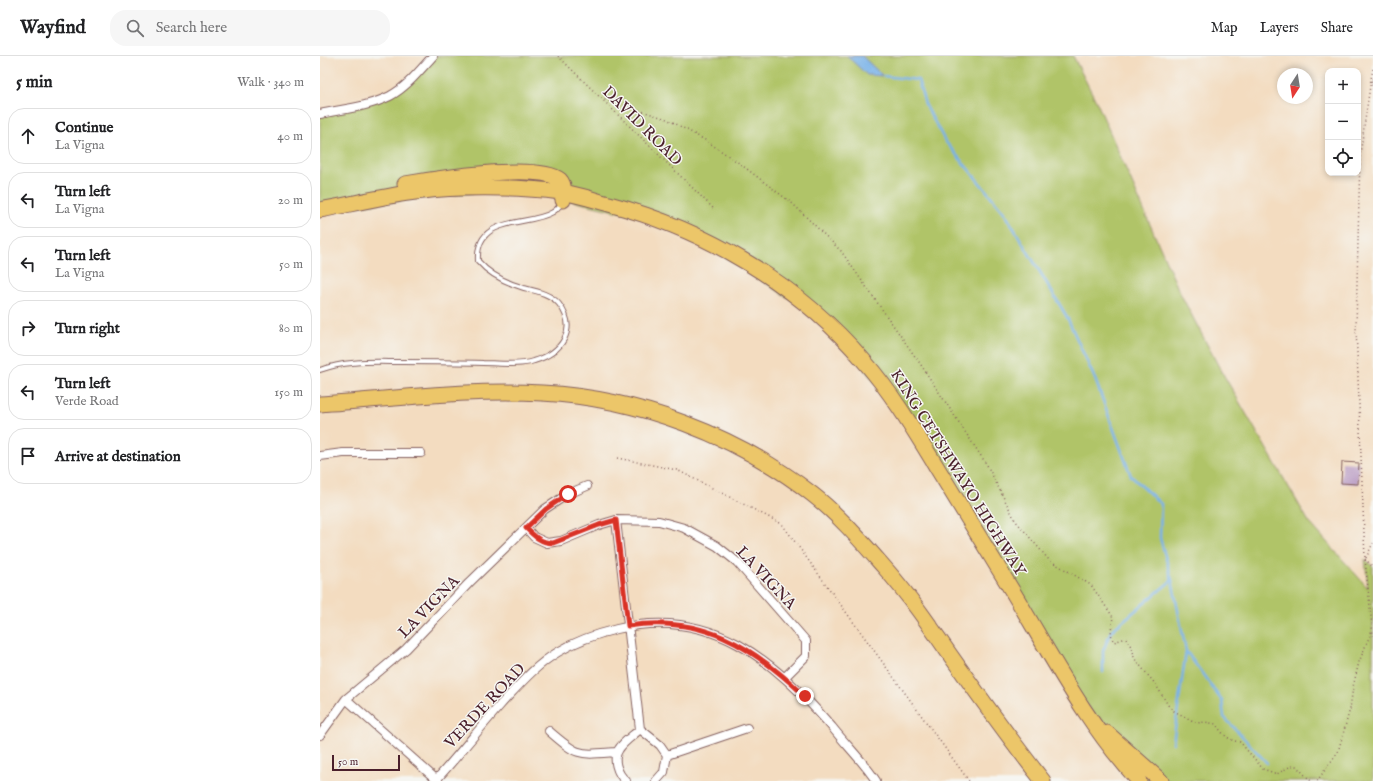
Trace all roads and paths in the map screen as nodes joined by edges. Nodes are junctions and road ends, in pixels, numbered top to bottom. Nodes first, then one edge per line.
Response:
1 (433, 56) edge
2 (558, 56) edge
3 (1373, 69) edge
4 (1372, 79) edge
5 (1373, 89) edge
6 (601, 98) junction
7 (320, 114) edge
8 (563, 197) junction
9 (323, 209) edge
10 (714, 209) dead end
11 (320, 370) edge
12 (320, 404) edge
13 (421, 453) dead end
14 (320, 456) edge
15 (617, 458) dead end
16 (586, 486) dead end
17 (616, 520) junction
18 (526, 528) junction
19 (1373, 543) edge
20 (1365, 559) junction
21 (1373, 567) edge
22 (628, 626) junction
23 (1372, 629) edge
24 (1373, 636) edge
25 (785, 677) junction
26 (346, 699) junction
27 (1094, 723) junction
28 (747, 728) dead end
29 (640, 729) junction
30 (549, 731) dead end
31 (320, 735) edge
32 (617, 752) junction
33 (667, 755) junction
34 (436, 780) edge
35 (626, 781) edge
36 (656, 781) edge
37 (876, 781) edge
38 (969, 781) edge
39 (1043, 781) edge
40 (1139, 781) edge
41 (1161, 781) edge
42 (1311, 781) edge
43 (1317, 781) edge

1 - 7 street
2 - 6 path, DAVID ROAD
3 - 4 path
4 - 5 path
4 - 20 path
6 - 10 path, DAVID ROAD
6 - 42 path
8 - 9 highway, KING CETSHWAYO HIGHWAY
8 - 11 lane
8 - 27 highway, KING CETSHWAYO HIGHWAY
12 - 39 highway
13 - 14 street
15 - 38 path
16 - 18 street, LA VIGNA
17 - 18 street, LA VIGNA
17 - 22 street
17 - 25 street, LA VIGNA
18 - 26 street, LA VIGNA
19 - 20 path
20 - 21 path
20 - 23 path
22 - 25 street, VERDE ROAD
22 - 29 street
22 - 34 street, VERDE ROAD
23 - 24 path
23 - 43 path
25 - 37 street, VERDE ROAD
26 - 31 street, LA VIGNA
26 - 34 street
27 - 40 highway, KING CETSHWAYO HIGHWAY
27 - 41 highway
28 - 33 street
29 - 32 street
29 - 33 street
30 - 32 street
32 - 35 street
33 - 36 street

